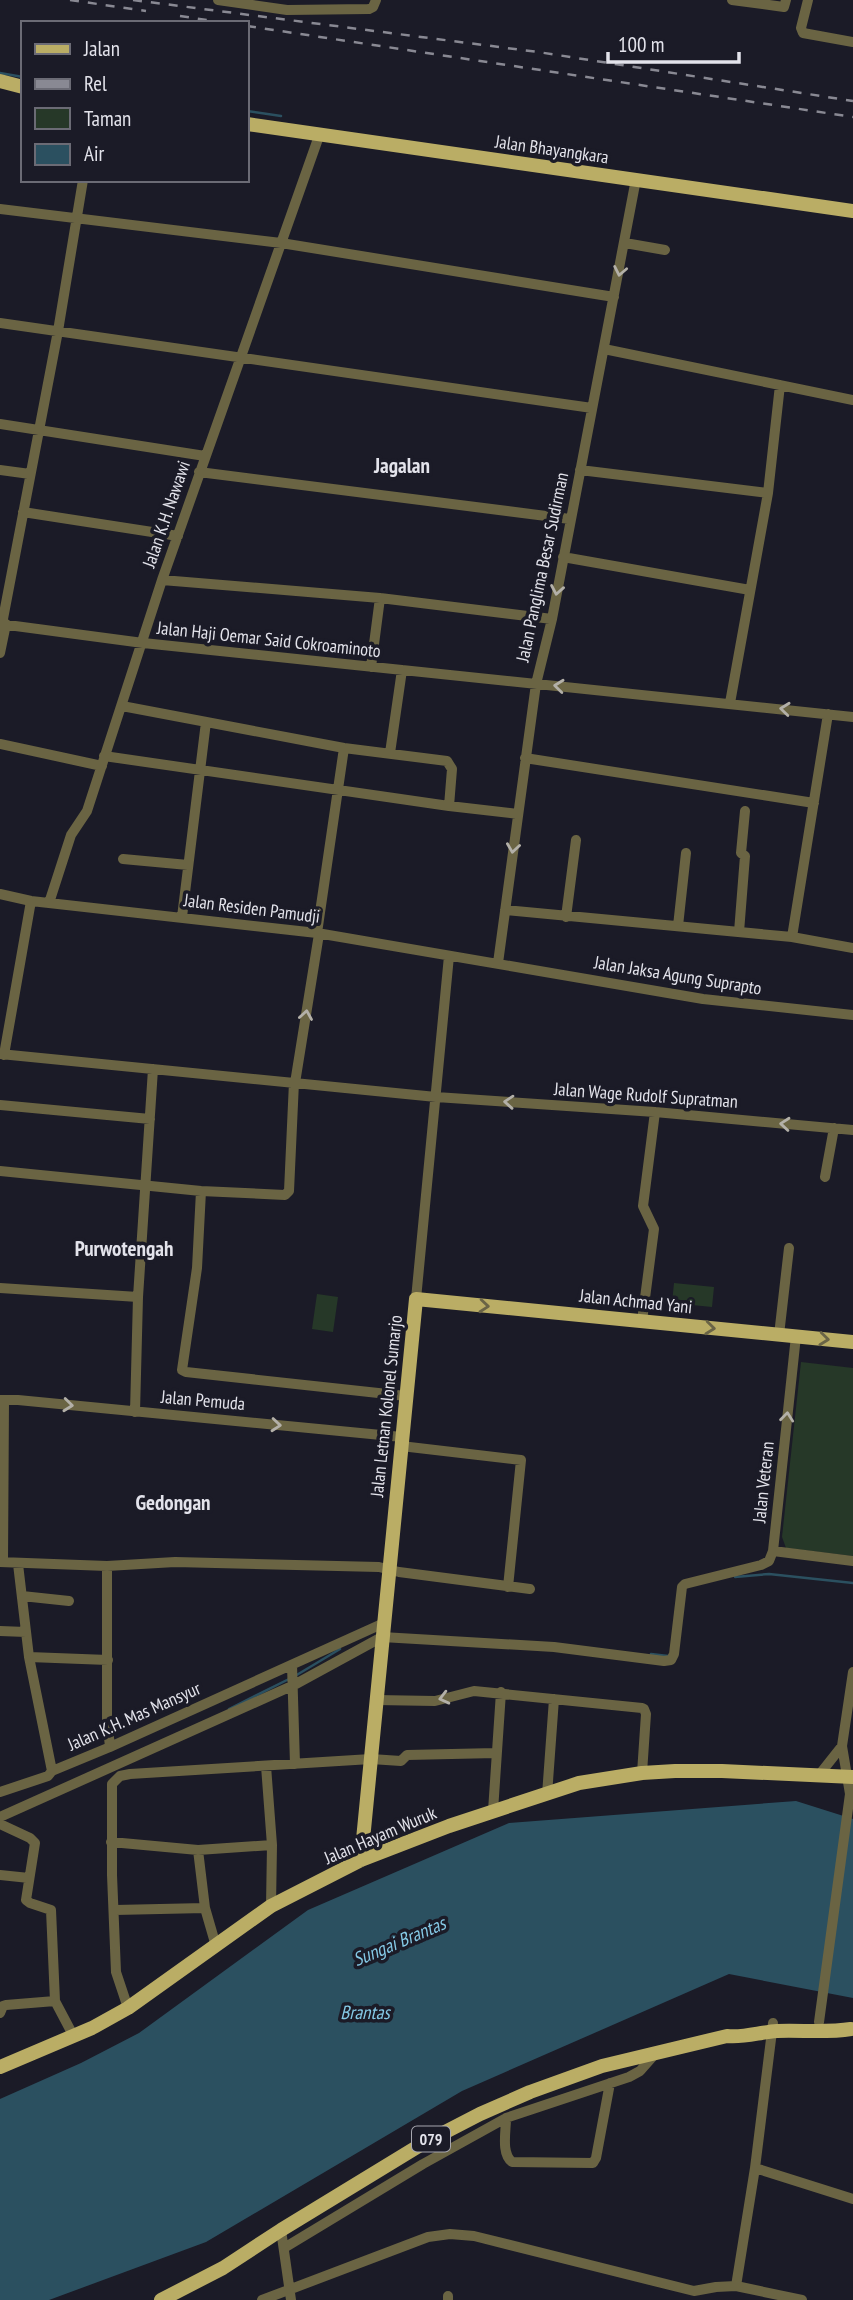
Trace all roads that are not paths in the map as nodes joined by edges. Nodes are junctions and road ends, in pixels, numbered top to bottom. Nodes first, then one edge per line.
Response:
1 (218, 0) edge
2 (376, 0) edge
3 (732, 0) edge
4 (808, 0) edge
5 (785, 4) edge
6 (853, 43) edge
7 (2, 84) edge
8 (21, 87) edge
9 (248, 124) edge
10 (318, 136) junction
11 (636, 179) junction
12 (83, 182) edge
13 (0, 209) edge
14 (853, 211) edge
15 (78, 218) junction
16 (281, 243) junction
17 (625, 243) junction
18 (665, 250) dead end
19 (614, 297) junction
20 (0, 323) edge
21 (58, 331) junction
22 (604, 349) junction
23 (242, 356) junction
24 (780, 385) junction
25 (853, 400) edge
26 (592, 408) junction
27 (0, 424) edge
28 (40, 429) junction
29 (205, 456) junction
30 (0, 470) edge
31 (580, 470) junction
32 (199, 472) junction
33 (30, 474) junction
34 (768, 494) junction
35 (23, 512) junction
36 (570, 519) junction
37 (178, 536) junction
38 (563, 557) junction
39 (162, 580) junction
40 (750, 590) junction
41 (380, 598) junction
42 (552, 619) junction
43 (3, 624) edge
44 (143, 643) junction
45 (0, 653) edge
46 (371, 667) junction
47 (402, 670) junction
48 (536, 684) junction
49 (730, 704) junction
50 (122, 706) junction
51 (828, 714) junction
52 (853, 717) edge
53 (206, 722) junction
54 (0, 744) edge
55 (344, 748) junction
56 (390, 753) junction
57 (526, 758) junction
58 (103, 761) junction
59 (200, 771) junction
60 (338, 789) junction
61 (814, 803) junction
62 (449, 806) junction
63 (745, 811) dead end
64 (518, 814) junction
65 (576, 840) dead end
66 (686, 853) dead end
67 (123, 859) dead end
68 (188, 865) junction
69 (0, 894) edge
70 (32, 901) junction
71 (49, 903) junction
72 (505, 909) junction
73 (182, 917) junction
74 (566, 917) junction
75 (678, 926) junction
76 (739, 932) junction
77 (318, 933) junction
78 (792, 937) junction
79 (853, 948) edge
80 (449, 956) junction
81 (498, 963) junction
82 (853, 1015) edge
83 (2, 1055) edge
84 (153, 1069) junction
85 (294, 1083) junction
86 (436, 1097) junction
87 (0, 1104) edge
88 (655, 1112) junction
89 (150, 1119) junction
90 (834, 1128) junction
91 (853, 1130) edge
92 (0, 1171) edge
93 (825, 1177) dead end
94 (145, 1186) junction
95 (201, 1191) junction
96 (789, 1248) dead end
97 (0, 1288) edge
98 (138, 1297) junction
99 (416, 1300) junction
100 (642, 1321) junction
101 (779, 1335) junction
102 (796, 1336) junction
103 (853, 1342) edge
104 (406, 1396) junction
105 (2, 1401) edge
106 (135, 1412) junction
107 (402, 1441) junction
108 (771, 1556) junction
109 (853, 1561) edge
110 (2, 1562) edge
111 (18, 1564) junction
112 (107, 1566) junction
113 (389, 1570) junction
114 (508, 1587) junction
115 (530, 1589) dead end
116 (22, 1596) junction
117 (69, 1601) dead end
118 (0, 1630) edge
119 (26, 1632) junction
120 (385, 1633) junction
121 (29, 1657) junction
122 (108, 1660) junction
123 (853, 1672) edge
124 (293, 1675) junction
125 (501, 1692) junction
126 (554, 1699) junction
127 (381, 1700) junction
128 (225, 1708) junction
129 (842, 1746) junction
130 (110, 1748) junction
131 (496, 1753) junction
132 (371, 1759) junction
133 (295, 1764) junction
134 (266, 1766) junction
135 (642, 1769) junction
136 (50, 1774) junction
137 (819, 1775) junction
138 (849, 1785) edge
139 (0, 1792) edge
140 (547, 1795) junction
141 (47, 1797) junction
142 (493, 1811) junction
143 (0, 1817) edge
144 (0, 1824) edge
145 (111, 1842) junction
146 (272, 1845) junction
147 (198, 1850) junction
148 (361, 1860) junction
149 (0, 1875) edge
150 (29, 1878) junction
151 (271, 1906) junction
152 (205, 1908) junction
153 (115, 1909) junction
154 (216, 1946) junction
155 (55, 2001) junction
156 (128, 2008) junction
157 (0, 2014) edge
158 (816, 2018) junction
159 (773, 2027) junction
160 (852, 2029) edge
161 (74, 2035) junction
162 (655, 2054) junction
163 (0, 2067) edge
164 (610, 2083) junction
165 (506, 2118) junction
166 (755, 2168) junction
167 (853, 2199) edge
168 (281, 2230) junction
169 (284, 2248) junction
170 (736, 2286) junction
171 (750, 2294) edge
172 (290, 2295) edge
173 (161, 2300) edge
174 (262, 2300) edge
175 (802, 2300) edge

1 - 2 street
3 - 5 street
4 - 6 street
7 - 8 main road
9 - 10 main road, Jalan Bhayangkara
10 - 11 main road, Jalan Bhayangkara
10 - 16 street, Jalan K.H. Nawawi
11 - 14 main road, Jalan Bhayangkara
11 - 17 street, Jalan Panglima Besar Sudirman
12 - 15 street
13 - 15 street
15 - 16 street
15 - 21 street
16 - 19 street
16 - 23 street, Jalan K.H. Nawawi
17 - 18 street
17 -> 19 street, Jalan Panglima Besar Sudirman
19 - 22 street, Jalan Panglima Besar Sudirman
20 - 21 street
21 - 23 street
21 - 28 street
22 - 24 street
22 - 26 street, Jalan Panglima Besar Sudirman
23 - 26 street
23 - 29 street, Jalan K.H. Nawawi
24 - 25 street
24 - 34 street
26 - 31 street, Jalan Panglima Besar Sudirman
27 - 28 street
28 - 29 street
28 - 33 street
29 - 32 street, Jalan K.H. Nawawi
30 - 33 street
31 - 34 street
31 - 36 street, Jalan Panglima Besar Sudirman
32 - 36 street
32 - 37 street, Jalan K.H. Nawawi
33 - 35 street
34 - 40 street
35 - 37 street
35 - 43 street
36 - 38 street, Jalan Panglima Besar Sudirman
37 - 39 street, Jalan K.H. Nawawi
38 - 40 street
38 -> 42 street, Jalan Panglima Besar Sudirman
39 - 41 street
39 - 44 street, Jalan K.H. Nawawi
40 - 49 street
41 - 42 street
41 - 46 street
42 - 48 street, Jalan Panglima Besar Sudirman
43 - 44 street, Jalan Haji Oemar Said Cokroaminoto
43 - 45 street
44 - 46 street, Jalan Haji Oemar Said Cokroaminoto
44 - 50 street, Jalan K.H. Nawawi
46 - 47 street, Jalan Haji Oemar Said Cokroaminoto
47 - 48 street, Jalan Haji Oemar Said Cokroaminoto
47 - 56 street
49 -> 48 street, Jalan Haji Oemar Said Cokroaminoto
48 - 57 street, Jalan Panglima Besar Sudirman
51 -> 49 street, Jalan Haji Oemar Said Cokroaminoto
50 - 53 street
50 - 58 street, Jalan K.H. Nawawi
51 - 52 street, Jalan Haji Oemar Said Cokroaminoto
51 - 61 street
53 - 55 street
53 - 59 street
54 - 58 street
55 - 56 street
55 - 60 street
56 - 62 street
57 - 61 street
57 - 64 street, Jalan Panglima Besar Sudirman
58 - 59 street
58 - 71 street, Jalan K.H. Nawawi
59 - 60 street
59 - 68 street
60 - 62 street
60 - 77 street
61 - 78 street
62 - 64 street
63 - 76 street
64 -> 72 street, Jalan Panglima Besar Sudirman
65 - 74 street
66 - 75 street
67 - 68 street
68 - 73 street
69 - 70 street, Jalan Residen Pamudji
70 - 71 street, Jalan Residen Pamudji
70 - 83 street
71 - 73 street, Jalan Residen Pamudji
72 - 74 street
72 - 81 street, Jalan Panglima Besar Sudirman
73 - 77 street, Jalan Residen Pamudji
74 - 75 street
75 - 76 street
76 - 78 street
77 - 80 street, Jalan Residen Pamudji
85 -> 77 street
78 - 79 street
80 - 81 street, Jalan Residen Pamudji
80 - 86 street, Jalan Letnan Kolonel Sumarjo
81 - 82 street, Jalan Jaksa Agung Suprapto
83 - 84 street, Jalan Wage Rudolf Supratman
84 - 85 street, Jalan Wage Rudolf Supratman
84 - 89 street
85 - 86 street, Jalan Wage Rudolf Supratman
85 - 95 street
88 -> 86 street, Jalan Wage Rudolf Supratman
86 - 99 street, Jalan Letnan Kolonel Sumarjo
87 - 89 street
90 -> 88 street, Jalan Wage Rudolf Supratman
88 - 100 street
89 - 94 street
90 - 91 street, Jalan Wage Rudolf Supratman
90 - 93 street
92 - 94 street
94 - 95 street
94 - 98 street
95 - 104 street
96 - 101 street
97 - 98 street
98 - 106 street
99 -> 100 main road, Jalan Achmad Yani
99 - 104 main road, Jalan Letnan Kolonel Sumarjo
100 -> 101 main road, Jalan Achmad Yani
101 - 102 main road, Jalan Achmad Yani
102 -> 103 main road, Jalan Achmad Yani
108 -> 102 street, Jalan Veteran
104 - 107 main road, Jalan Letnan Kolonel Sumarjo
105 -> 106 street, Jalan Pemuda
105 - 110 street
106 -> 107 street, Jalan Pemuda
107 - 113 main road, Jalan Letnan Kolonel Sumarjo
107 - 114 street, Jalan Pemuda
108 - 109 street
108 - 120 street
110 - 111 street
111 - 112 street
111 - 116 street, Jalan K.H. Mas Mansyur
112 - 113 street
112 - 122 street
113 - 114 street
113 - 120 main road, Jalan Letnan Kolonel Sumarjo
114 - 115 street
116 - 117 street
116 - 119 street, Jalan K.H. Mas Mansyur
118 - 119 street
119 - 121 street, Jalan K.H. Mas Mansyur
120 - 124 street
120 - 124 street, Jalan K.H. Mas Mansyur
120 - 127 main road, Jalan Letnan Kolonel Sumarjo
121 - 122 street
121 - 136 street, Jalan K.H. Mas Mansyur
122 - 130 street
123 - 129 street
124 - 128 street, Jalan K.H. Mas Mansyur
124 - 128 street
124 - 133 street
125 - 126 street
125 -> 127 street
125 - 131 street
126 - 135 street
126 - 140 street
127 - 132 main road, Jalan Letnan Kolonel Sumarjo
128 - 130 street, Jalan K.H. Mas Mansyur
128 - 141 street
129 - 137 street
129 - 138 street
130 - 136 street, Jalan K.H. Mas Mansyur
131 - 132 street
131 - 142 street
132 - 133 street
132 - 148 main road, Jalan Letnan Kolonel Sumarjo
133 - 134 street
134 - 145 street
134 - 146 street
135 - 137 main road, Jalan Hayam Wuruk
135 - 140 main road, Jalan Hayam Wuruk
136 - 139 street
136 - 141 street
137 - 138 main road, Jalan Hayam Wuruk
138 - 158 street
140 - 142 main road, Jalan Hayam Wuruk
141 - 143 street
142 - 148 main road, Jalan Hayam Wuruk
144 - 150 street
145 - 147 street
145 - 153 street
146 - 147 street
146 - 151 street
147 - 152 street
148 - 151 main road, Jalan Hayam Wuruk
149 - 150 street
150 - 155 street
151 - 154 main road, Jalan Hayam Wuruk
152 - 153 street
152 - 154 street
153 - 156 street
154 - 156 main road, Jalan Hayam Wuruk
155 - 157 street
155 - 161 street
156 - 161 main road, Jalan Hayam Wuruk
158 - 159 main road, 079
158 - 160 main road, 079
159 - 160 main road, 079
159 - 162 main road, 079
159 - 166 street
161 - 163 main road, Jalan Hayam Wuruk
162 - 164 street
162 - 168 main road, 079
164 - 165 street
164 - 165 street
165 - 169 street
166 - 167 street
166 - 170 street
168 - 169 street
168 - 173 main road, 079
169 - 172 street
170 - 171 street
170 - 172 street
171 - 175 street
172 - 174 street

